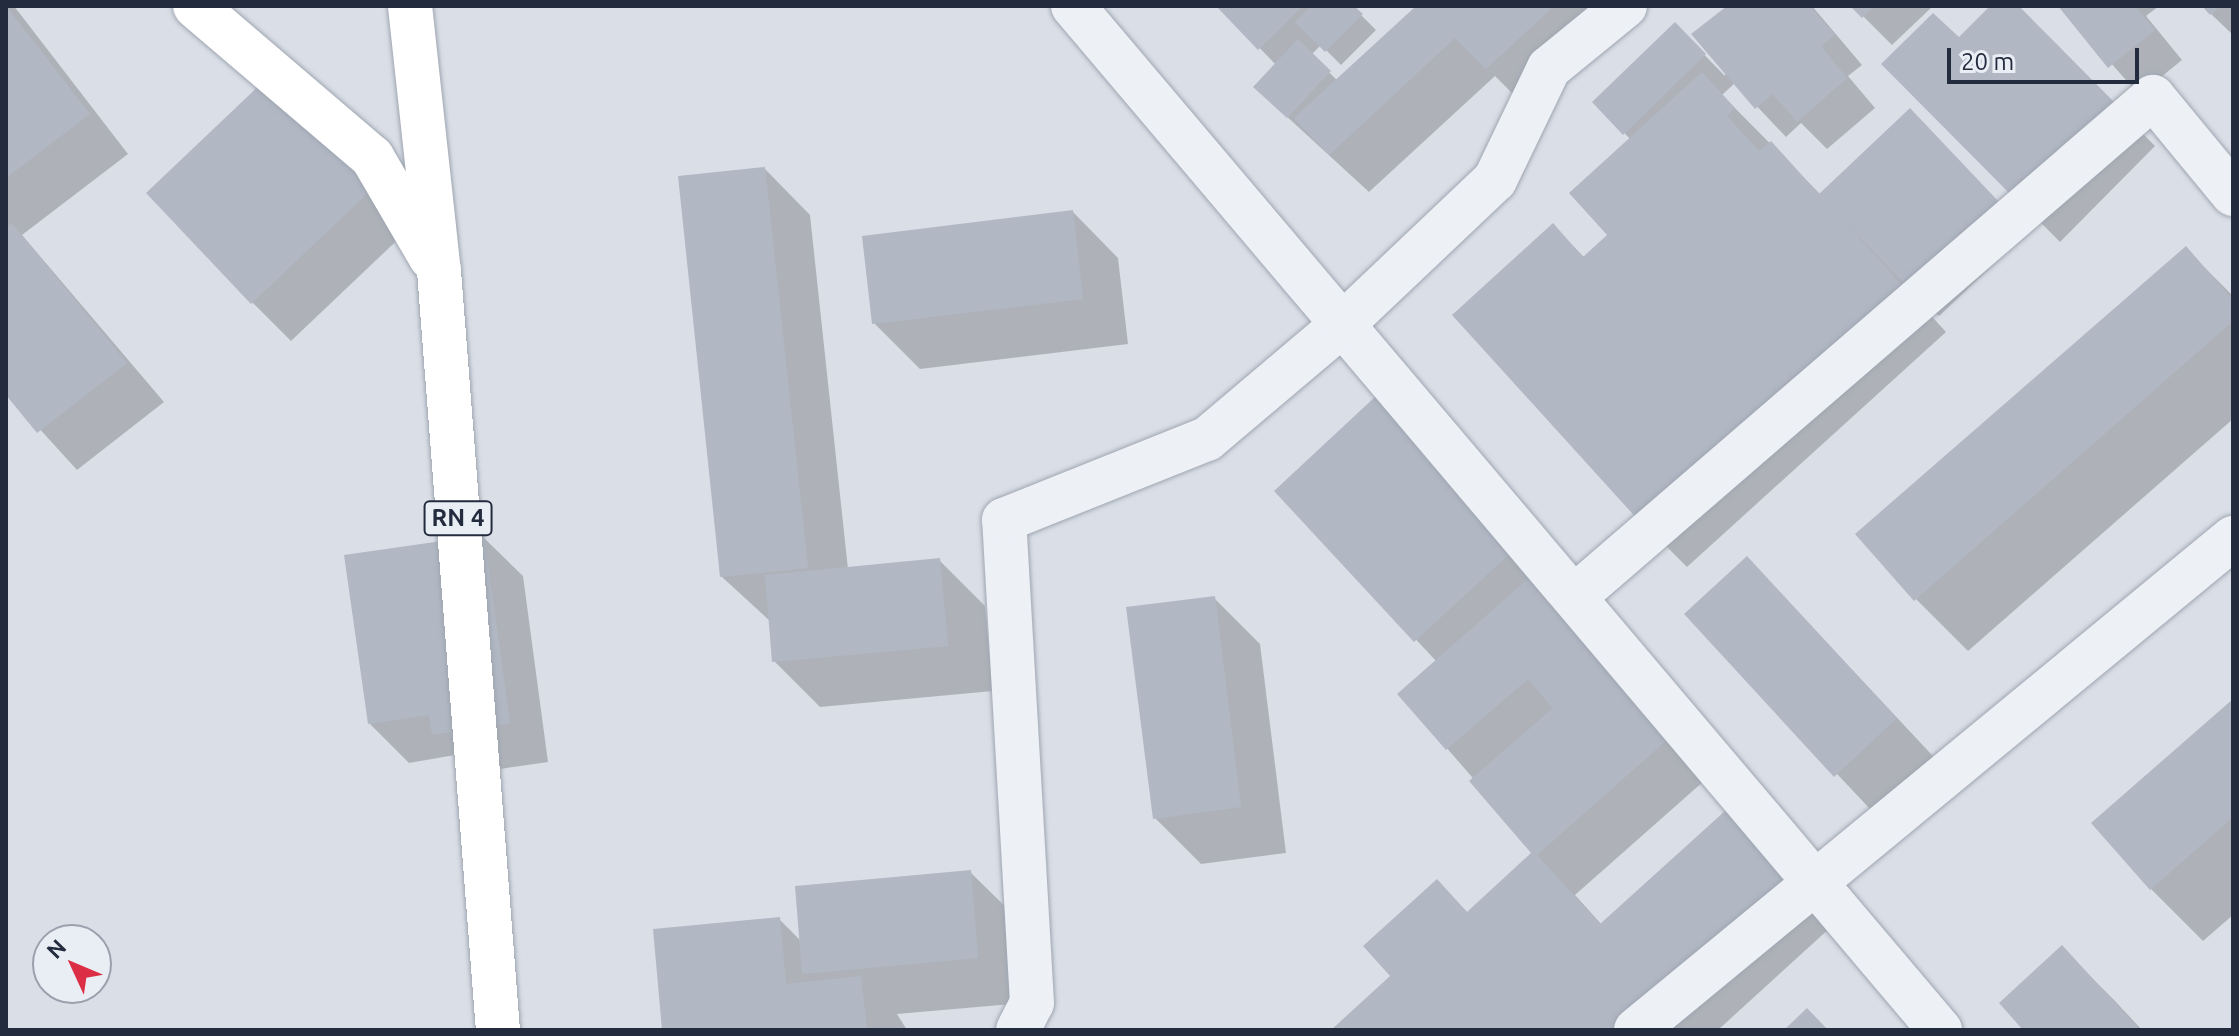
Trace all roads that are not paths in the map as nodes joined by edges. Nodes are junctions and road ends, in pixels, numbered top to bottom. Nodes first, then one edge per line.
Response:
1 (195, 6) edge
2 (410, 6) edge
3 (1073, 6) edge
4 (1625, 6) edge
5 (2233, 194) edge
6 (439, 271) junction
7 (1343, 324) junction
8 (2233, 538) edge
9 (1574, 597) junction
10 (1816, 883) junction
11 (498, 1030) edge
12 (1018, 1030) edge
13 (1636, 1030) edge
14 (1940, 1030) edge

1 - 6 main road
2 - 6 main road, RN 4
3 - 7 street
4 - 7 street
5 - 9 street
6 - 11 main road, RN 4
7 - 9 street
7 - 12 street
8 - 10 street
9 - 10 street
10 - 13 street
10 - 14 street

